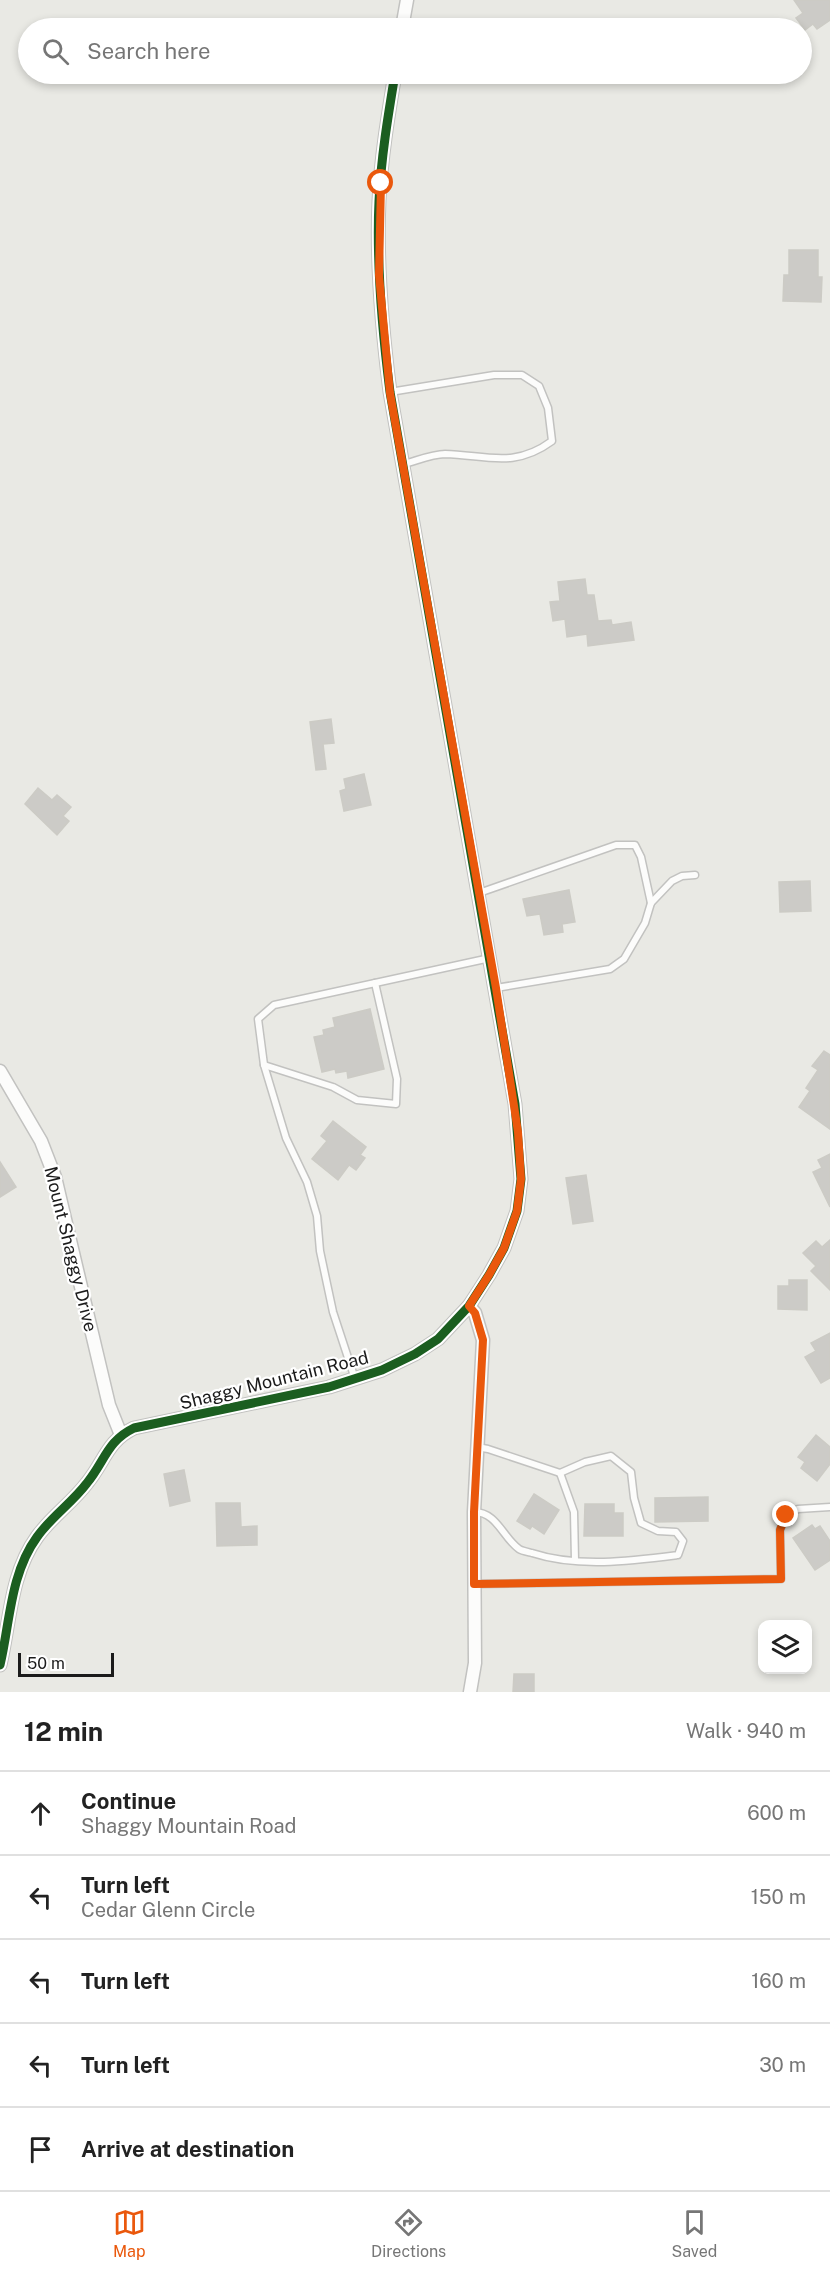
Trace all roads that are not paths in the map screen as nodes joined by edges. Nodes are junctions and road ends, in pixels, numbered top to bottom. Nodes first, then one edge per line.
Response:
1 (407, 0) edge
2 (404, 18) edge
3 (393, 84) edge
4 (390, 393) junction
5 (404, 464) junction
6 (695, 875) dead end
7 (479, 893) junction
8 (651, 903) junction
9 (490, 958) junction
10 (375, 983) junction
11 (496, 988) junction
12 (264, 1065) junction
13 (0, 1071) edge
14 (469, 1306) junction
15 (356, 1379) junction
16 (121, 1435) junction
17 (477, 1447) junction
18 (560, 1473) junction
19 (830, 1507) edge
20 (474, 1512) junction
21 (575, 1560) junction
22 (474, 1584) junction
23 (0, 1665) edge
24 (470, 1692) edge

1 - 2 street
3 - 4 street, Shaggy Mountain Road
4 - 5 street, Shaggy Mountain Road
4 - 5 lane
5 - 7 street, Shaggy Mountain Road
6 - 8 lane
7 - 8 lane
7 - 9 street, Shaggy Mountain Road
8 - 11 lane
9 - 10 lane
9 - 11 street, Shaggy Mountain Road
10 - 12 lane
10 - 12 lane
11 - 14 street, Shaggy Mountain Road
12 - 15 lane
13 - 16 street, Mount Shaggy Drive
14 - 15 street, Shaggy Mountain Road
14 - 17 street
15 - 16 street, Shaggy Mountain Road
16 - 23 street
17 - 18 lane
17 - 20 street
18 - 21 lane
18 - 21 lane
19 - 22 lane
20 - 21 lane
20 - 22 street
22 - 24 street

